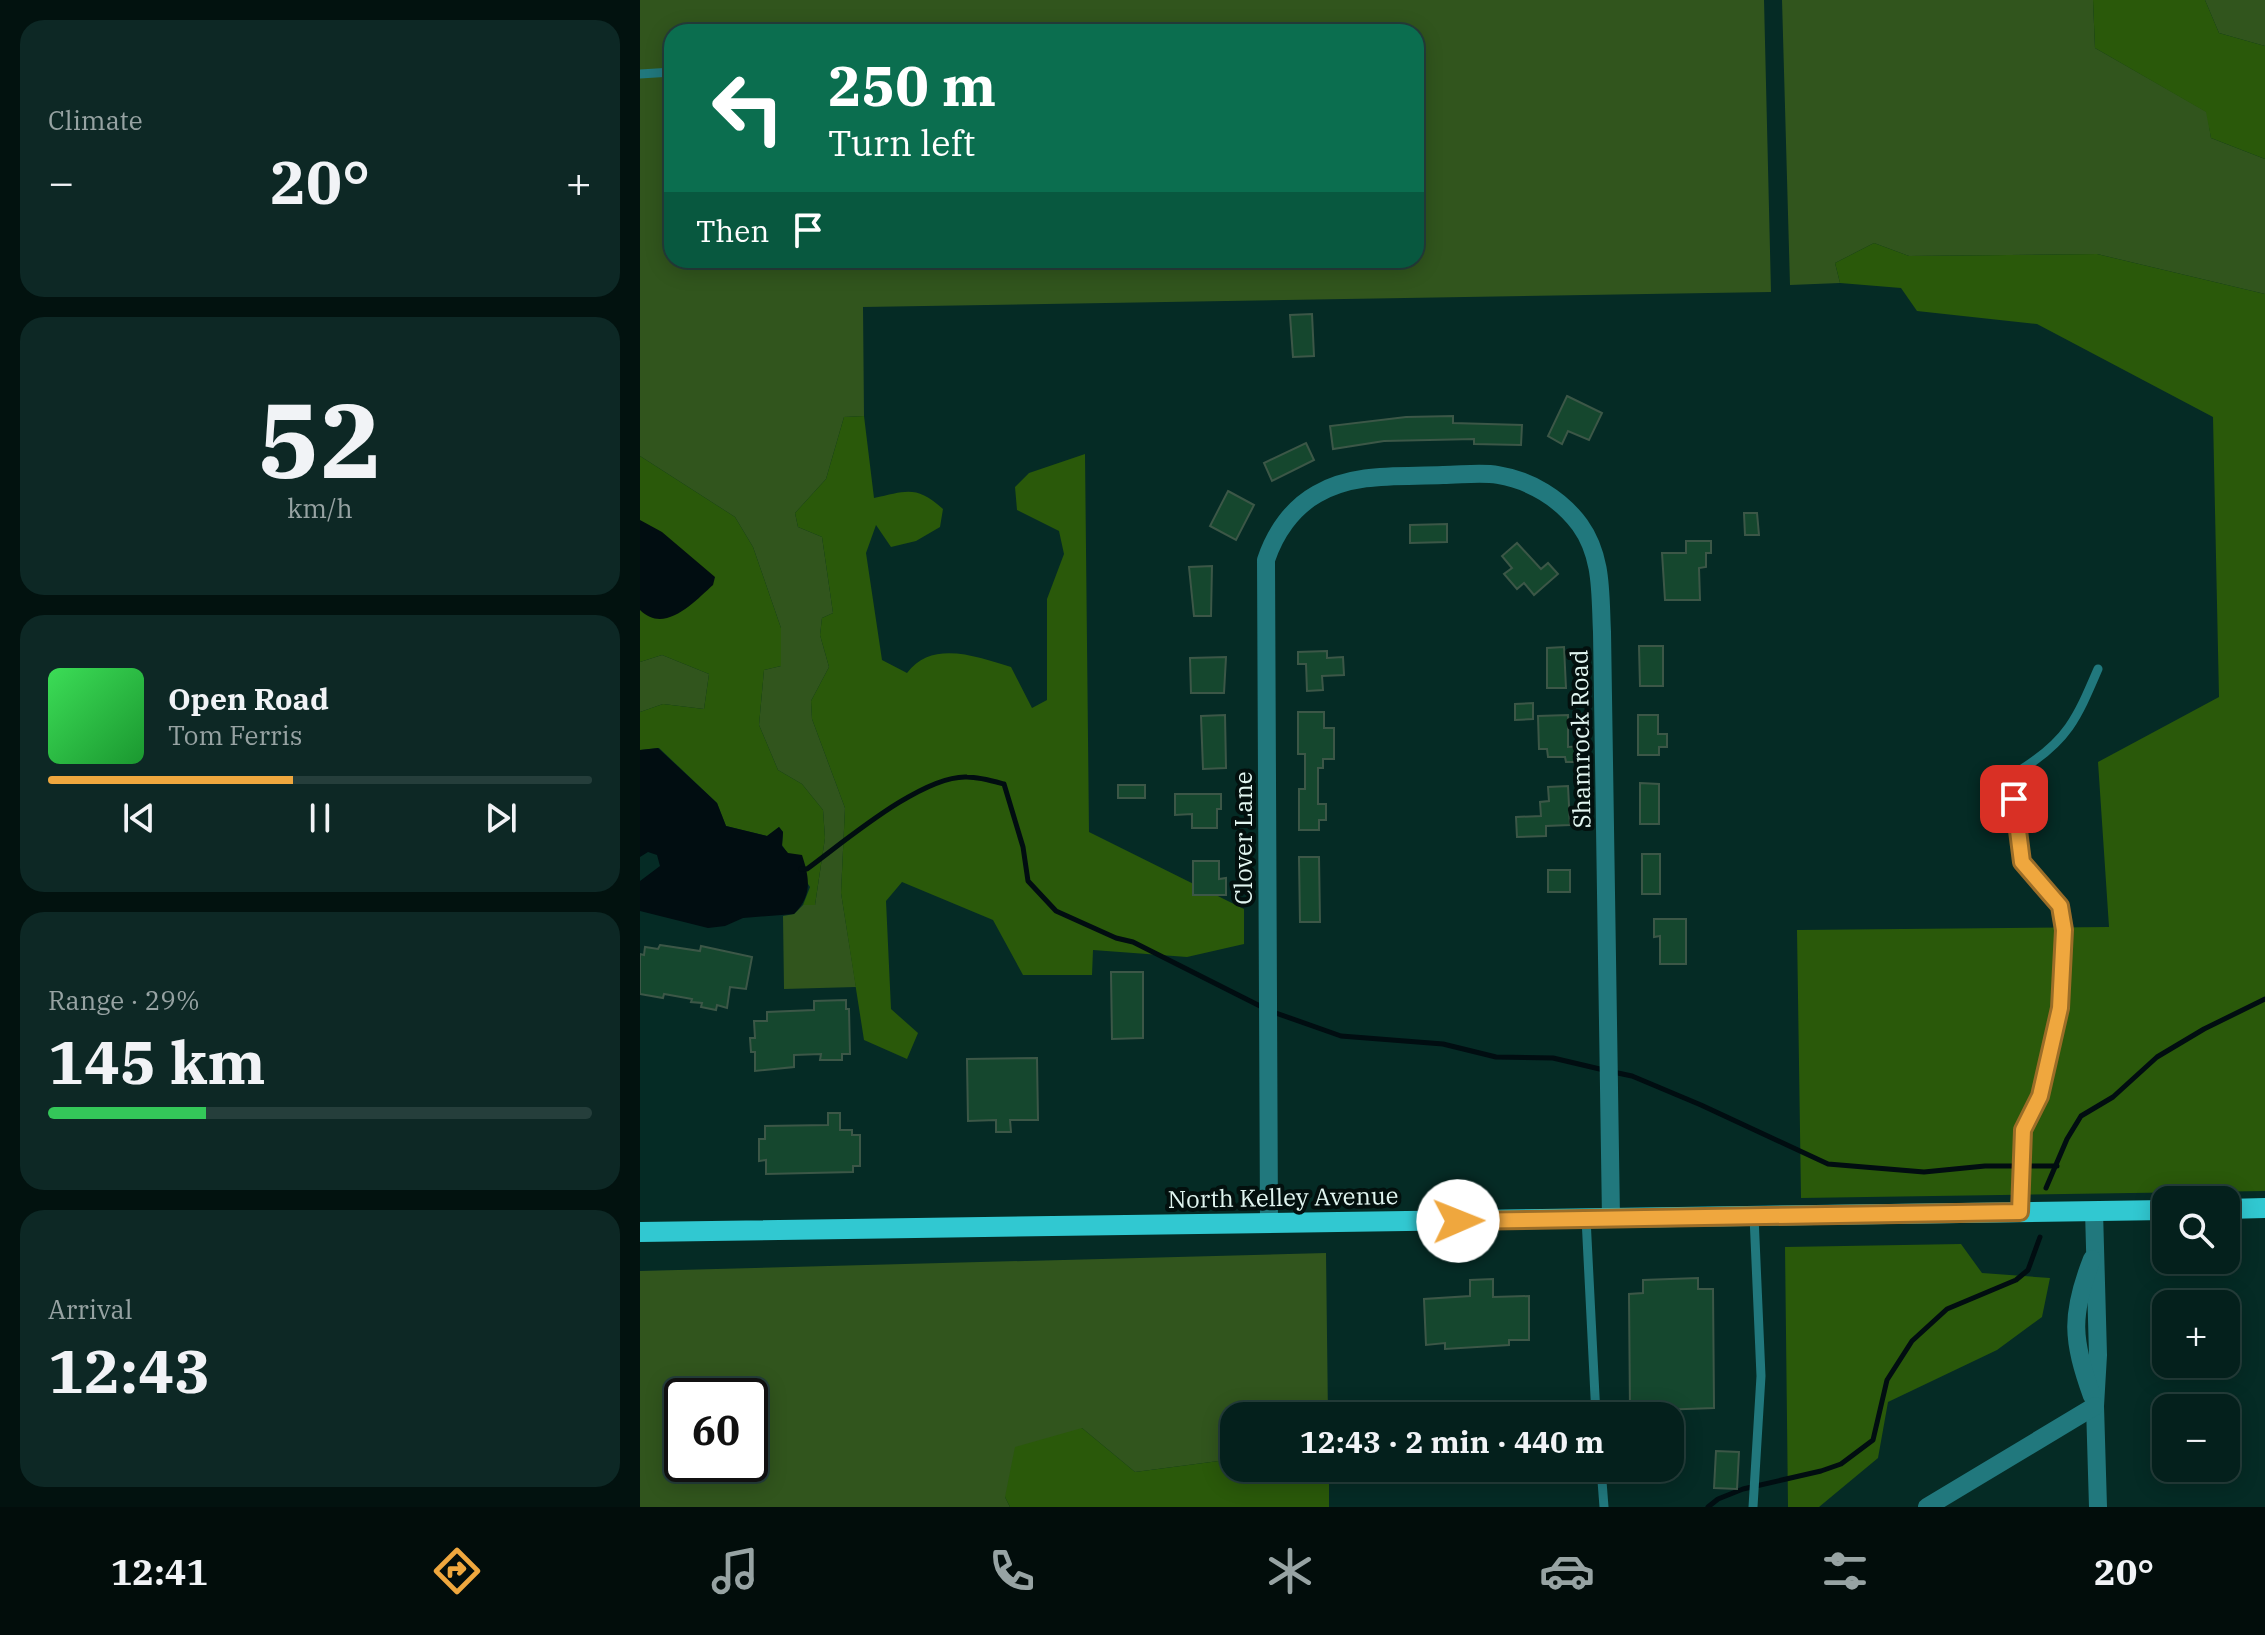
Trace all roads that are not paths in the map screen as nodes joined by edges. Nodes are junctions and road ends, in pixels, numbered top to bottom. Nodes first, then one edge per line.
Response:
1 (664, 72) edge
2 (640, 74) edge
3 (1337, 485) joint
4 (2098, 669) dead end
5 (2265, 1208) edge
6 (2240, 1209) edge
7 (2152, 1210) edge
8 (2094, 1211) junction
9 (2020, 1212) junction
10 (1754, 1216) junction
11 (1586, 1218) junction
12 (1611, 1218) junction
13 (1269, 1223) junction
14 (640, 1232) edge
15 (1595, 1402) edge
16 (2095, 1406) junction
17 (1602, 1482) edge
18 (1604, 1507) edge
19 (1753, 1507) edge
20 (1927, 1507) edge
21 (2098, 1507) edge

1 - 2 lane
3 - 12 street, Shamrock Road
3 - 13 street, Clover Lane
4 - 9 lane
5 - 6 main road
7 - 8 main road, North Kelley Avenue
8 - 9 main road, North Kelley Avenue
8 - 16 street
9 - 10 main road, North Kelley Avenue
10 - 12 main road, North Kelley Avenue
10 - 19 lane
11 - 12 main road, North Kelley Avenue
11 - 13 main road, North Kelley Avenue
11 - 15 lane
13 - 14 main road, North Kelley Avenue
16 - 20 street
16 - 21 street
17 - 18 lane

